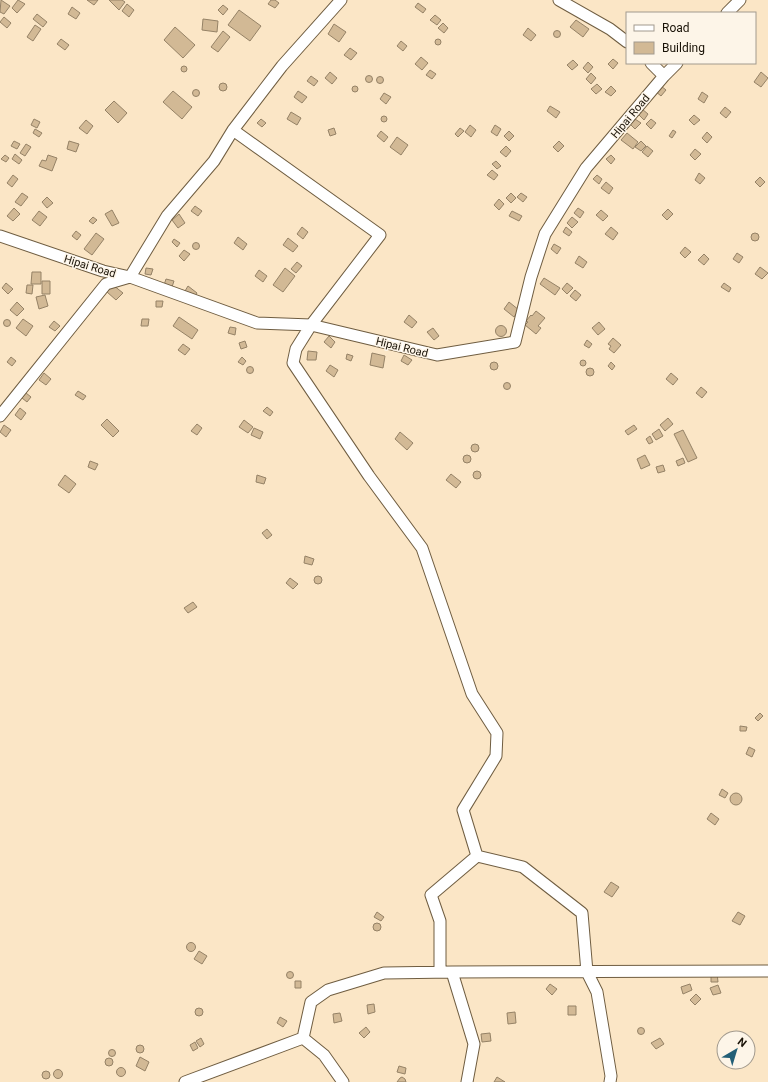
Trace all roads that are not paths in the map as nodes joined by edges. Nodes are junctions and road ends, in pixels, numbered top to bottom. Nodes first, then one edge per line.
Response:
1 (341, 0) edge
2 (559, 0) edge
3 (740, 0) edge
4 (728, 12) edge
5 (626, 41) edge
6 (652, 64) edge
7 (676, 64) edge
8 (664, 76) junction
9 (233, 130) junction
10 (0, 236) edge
11 (130, 277) junction
12 (311, 325) junction
13 (0, 416) edge
14 (477, 856) junction
15 (768, 971) edge
16 (440, 972) junction
17 (452, 972) junction
18 (587, 972) junction
19 (303, 1038) junction
20 (185, 1082) edge
21 (343, 1082) edge
22 (467, 1082) edge
23 (610, 1082) edge

1 - 9 street
2 - 5 street
3 - 4 street
6 - 8 street
7 - 8 street, Hipai Road
8 - 12 street, Hipai Road
9 - 11 street
9 - 12 street
10 - 11 street, Hipai Road
11 - 12 street, Hipai Road
11 - 13 street
12 - 14 street
14 - 16 street
14 - 18 street
15 - 18 street
16 - 17 street
16 - 19 street
17 - 18 street
17 - 22 street
18 - 23 street
19 - 20 street
19 - 21 street

